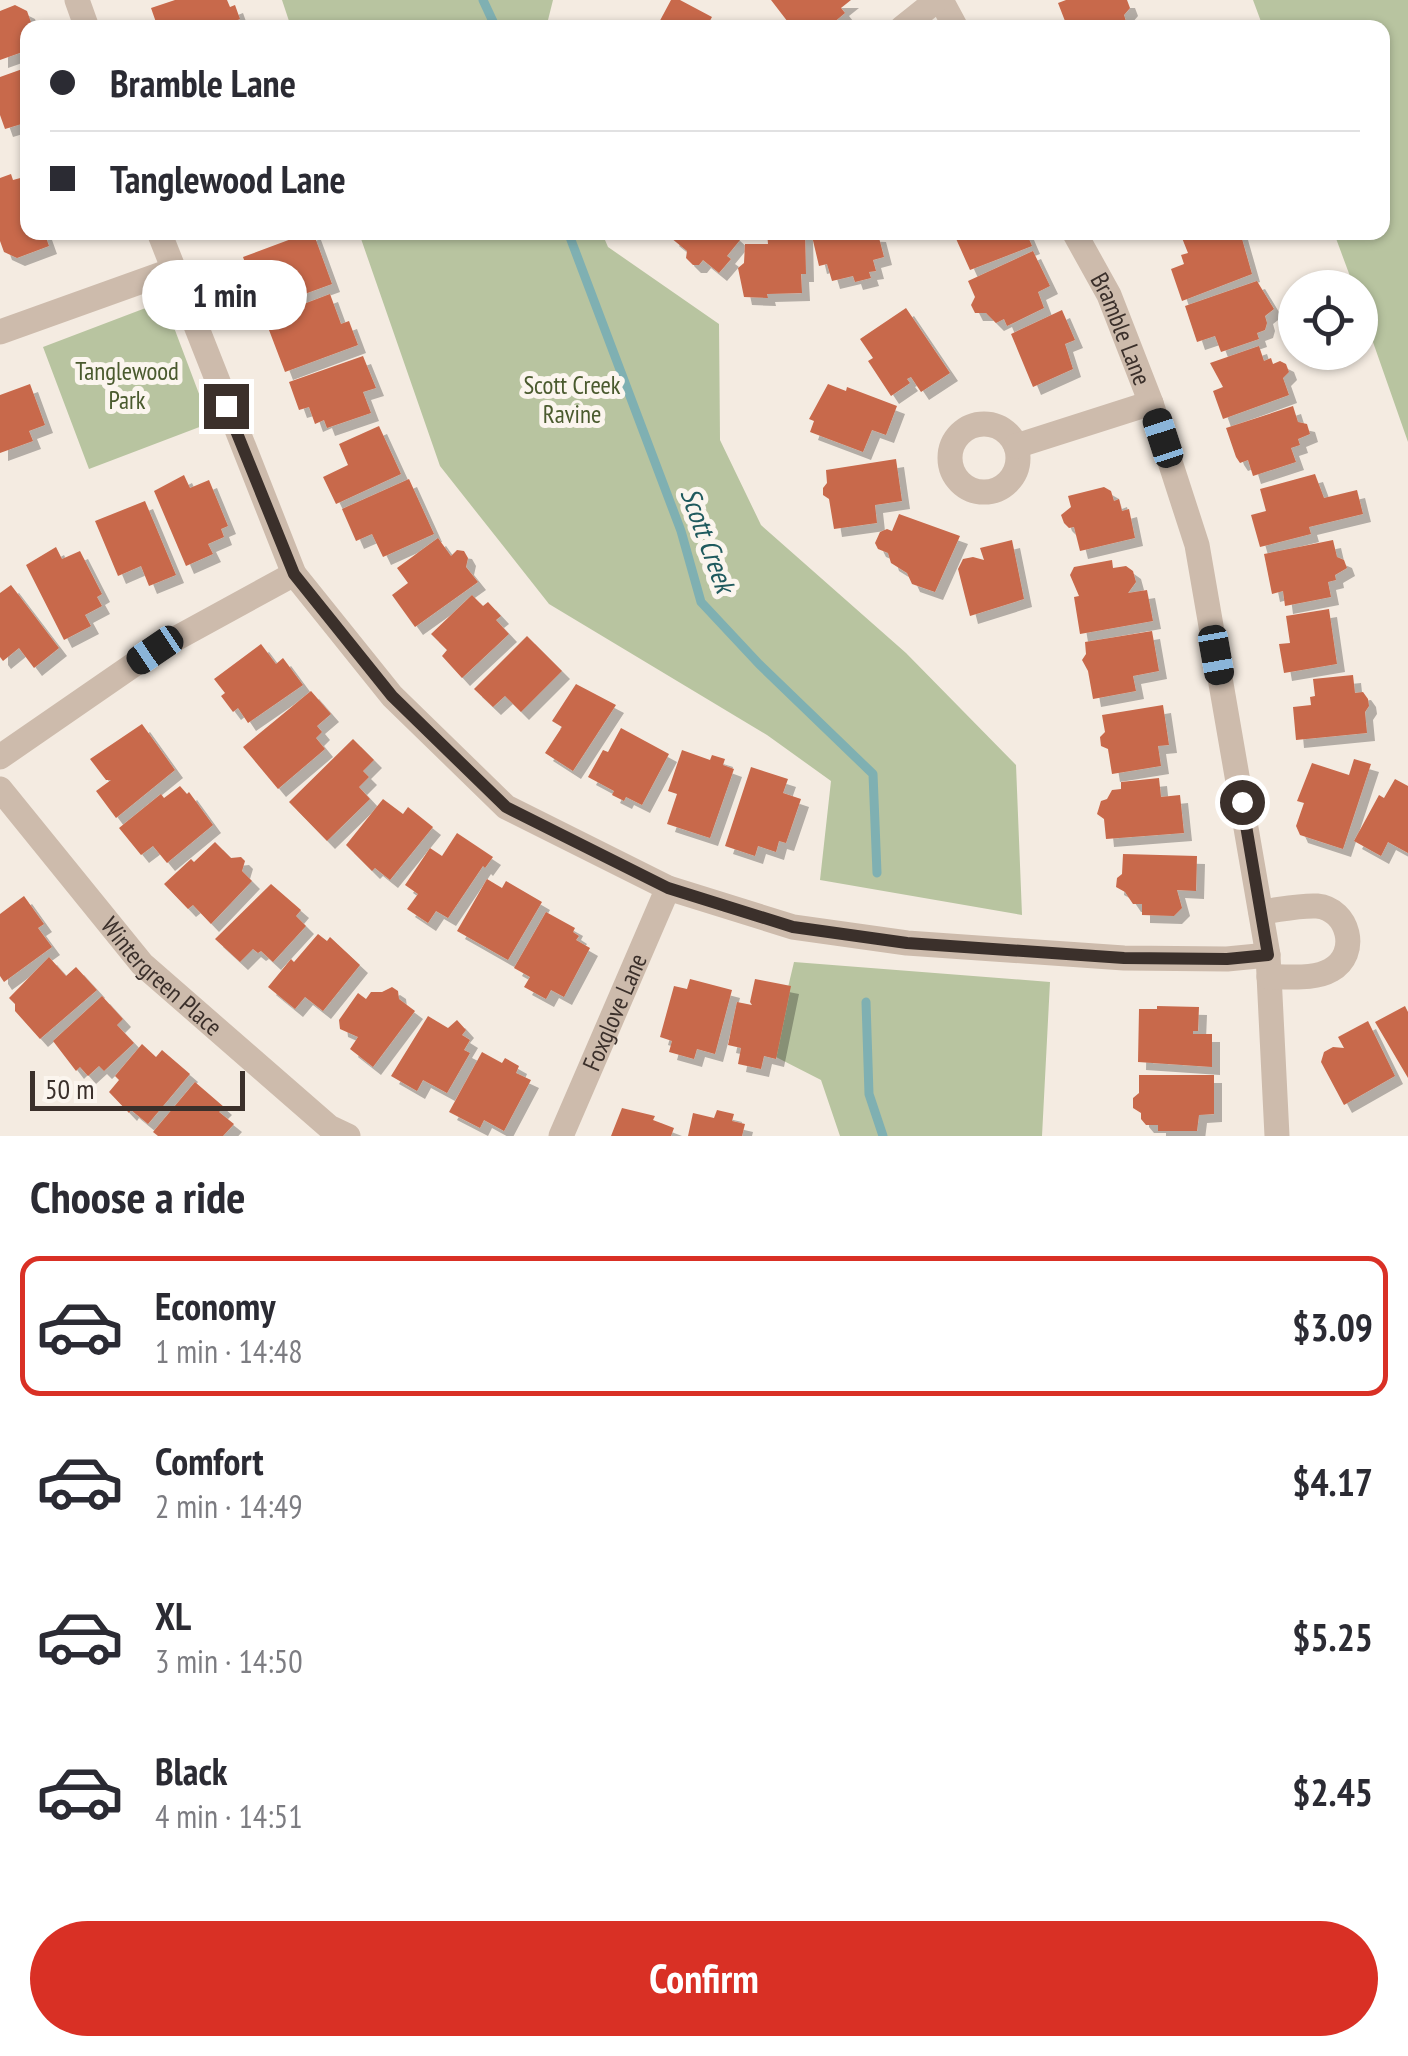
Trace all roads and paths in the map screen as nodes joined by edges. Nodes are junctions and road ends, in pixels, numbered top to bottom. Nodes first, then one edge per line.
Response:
1 (939, 0) edge
2 (913, 20) edge
3 (163, 240) edge
4 (1078, 240) edge
5 (173, 270) junction
6 (0, 332) edge
7 (1151, 403) junction
8 (1016, 446) dead end
9 (294, 574) junction
10 (0, 757) edge
11 (0, 789) edge
12 (668, 888) junction
13 (1262, 912) junction
14 (1268, 966) junction
15 (348, 1136) edge
16 (561, 1136) edge
17 (1277, 1136) edge

1 - 2 street
3 - 5 street
4 - 7 street, Bramble Lane
5 - 6 street
5 - 9 street
7 - 8 street
7 - 13 street, Bramble Lane
9 - 10 street
9 - 12 street
11 - 15 street, Wintergreen Place
12 - 14 street
12 - 16 street, Foxglove Lane
13 - 14 street, Bramble Lane
13 - 14 street
14 - 17 street, Bramble Lane

